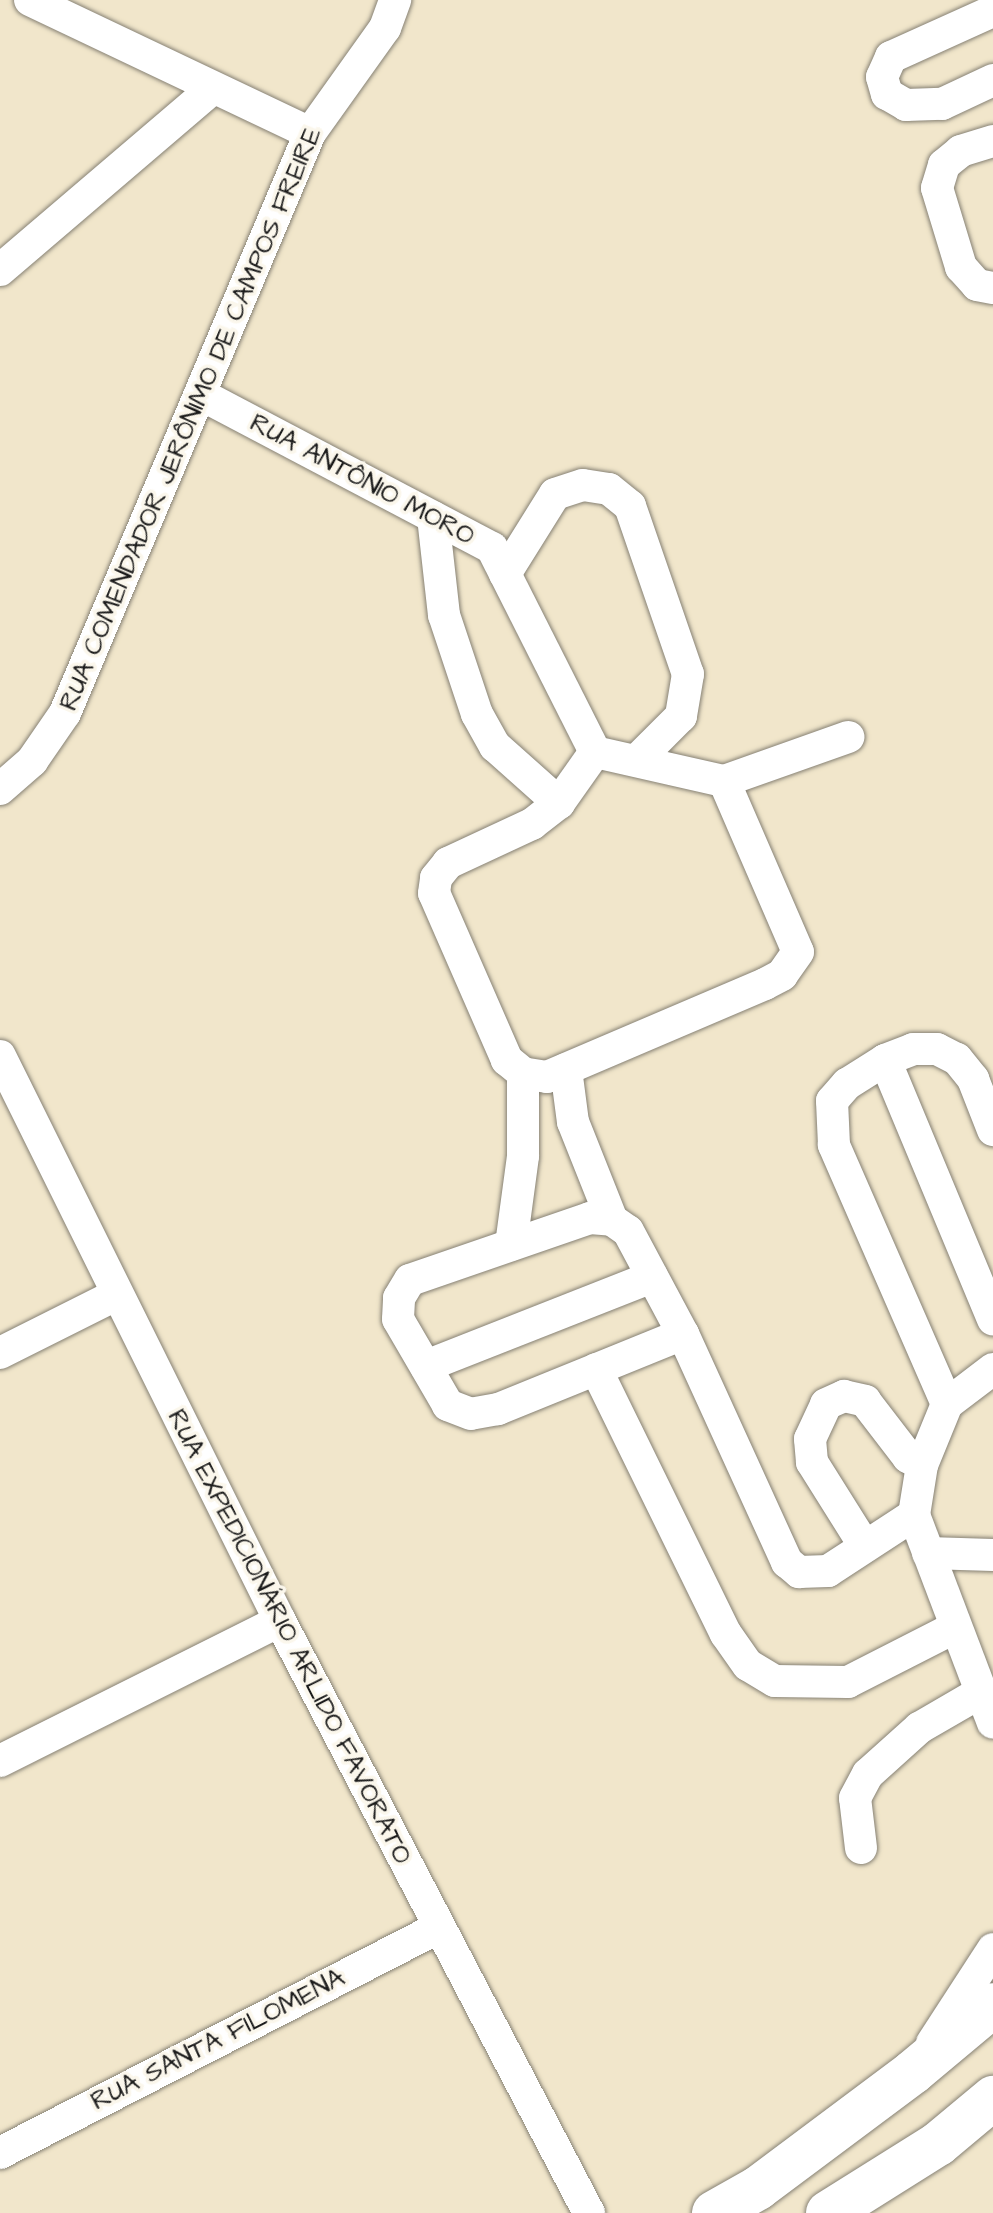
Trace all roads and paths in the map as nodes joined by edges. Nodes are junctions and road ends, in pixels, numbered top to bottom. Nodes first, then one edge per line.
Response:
1 (30, 0) edge
2 (395, 0) edge
3 (993, 11) edge
4 (84, 12) edge
5 (993, 80) edge
6 (213, 88) junction
7 (310, 133) junction
8 (993, 141) edge
9 (0, 270) edge
10 (993, 288) edge
11 (200, 394) junction
12 (433, 517) junction
13 (505, 574) junction
14 (848, 737) dead end
15 (595, 752) junction
16 (637, 760) junction
17 (724, 781) junction
18 (0, 789) edge
19 (559, 803) junction
20 (0, 1056) edge
21 (885, 1060) junction
22 (566, 1069) junction
23 (523, 1073) junction
24 (993, 1130) edge
25 (612, 1220) junction
26 (511, 1245) junction
27 (652, 1277) junction
28 (116, 1295) junction
29 (993, 1319) edge
30 (683, 1334) junction
31 (0, 1353) edge
32 (426, 1366) junction
33 (596, 1369) junction
34 (993, 1369) edge
35 (947, 1404) junction
36 (922, 1465) junction
37 (914, 1515) junction
38 (864, 1545) junction
39 (928, 1553) junction
40 (993, 1555) edge
41 (280, 1621) junction
42 (956, 1627) junction
43 (981, 1692) junction
44 (993, 1723) edge
45 (0, 1761) edge
46 (861, 1848) dead end
47 (437, 1928) junction
48 (993, 1949) edge
49 (993, 2005) edge
50 (913, 2072) junction
51 (993, 2098) edge
52 (0, 2153) edge
53 (589, 2213) edge
54 (714, 2213) edge
55 (828, 2213) edge

1 - 4 street
2 - 7 street, RUA COMENDADOR JERÔNIMO DE CAMPOS FREIRE
3 - 5 street
4 - 6 street
6 - 7 street
6 - 9 street
7 - 11 street, RUA COMENDADOR JERÔNIMO DE CAMPOS FREIRE
8 - 10 street
11 - 12 street, RUA ANTÔNIO MORO
11 - 18 street, RUA COMENDADOR JERÔNIMO DE CAMPOS FREIRE
12 - 13 street, RUA ANTÔNIO MORO
12 - 19 street
13 - 15 street, RUA ANTÔNIO MORO
13 - 16 street
14 - 17 street
15 - 16 street
15 - 19 street
16 - 17 street
17 - 22 street
19 - 23 street
20 - 28 street, RUA EXPEDICIONÁRIO ARLIDO FAVORATO
21 - 24 street
21 - 29 street
21 - 35 street
22 - 23 street
22 - 25 street
23 - 26 street
25 - 26 street
25 - 27 street
26 - 32 street
27 - 30 street
27 - 32 street
28 - 31 street
28 - 41 street, RUA EXPEDICIONÁRIO ARLIDO FAVORATO
30 - 33 street
30 - 38 street
32 - 33 street
33 - 42 street
34 - 35 street
35 - 36 street
36 - 37 street
36 - 38 street
37 - 38 street
37 - 39 street
39 - 40 street
39 - 42 street
41 - 45 street
41 - 47 street, RUA EXPEDICIONÁRIO ARLIDO FAVORATO
42 - 43 street
43 - 44 street
43 - 46 street
47 - 52 street, RUA SANTA FILOMENA
47 - 53 street, RUA EXPEDICIONÁRIO ARLIDO FAVORATO
48 - 50 street
49 - 50 street
50 - 54 street
51 - 55 street

